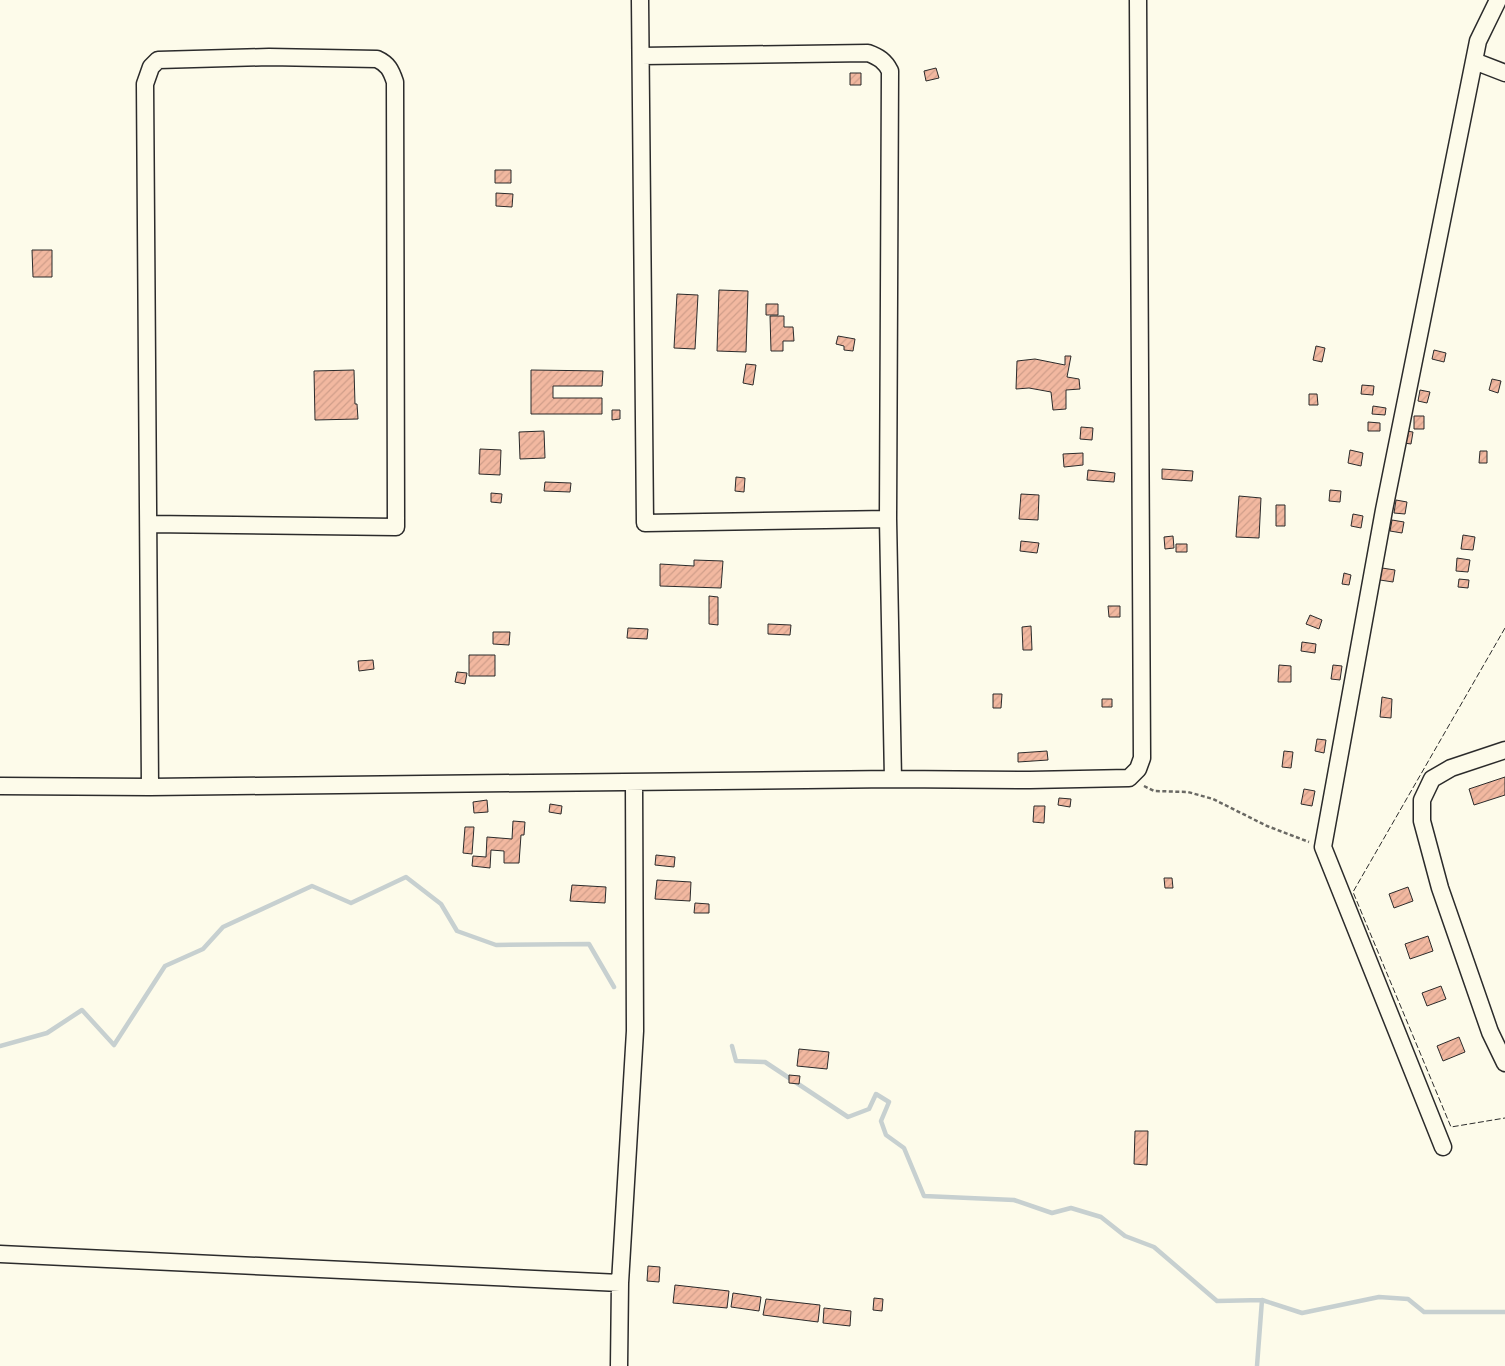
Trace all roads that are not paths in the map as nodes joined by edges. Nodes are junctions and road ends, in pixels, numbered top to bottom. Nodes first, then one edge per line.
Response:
1 (640, 0) edge
2 (1138, 0) edge
3 (1498, 0) edge
4 (641, 56) junction
5 (1474, 61) junction
6 (1505, 74) edge
7 (888, 519) junction
8 (149, 524) junction
9 (1505, 750) edge
10 (893, 779) junction
11 (634, 782) junction
12 (0, 786) edge
13 (150, 786) junction
14 (1505, 1063) edge
15 (1443, 1147) dead end
16 (0, 1254) edge
17 (620, 1283) junction
18 (619, 1366) edge

1 - 4 street
2 - 10 street
3 - 5 street
4 - 7 street
4 - 7 street
5 - 6 street
5 - 15 street
7 - 10 street
8 - 8 street
8 - 13 street
9 - 14 street
10 - 11 street
11 - 13 street
11 - 17 street
12 - 13 street
16 - 17 street
17 - 18 street

